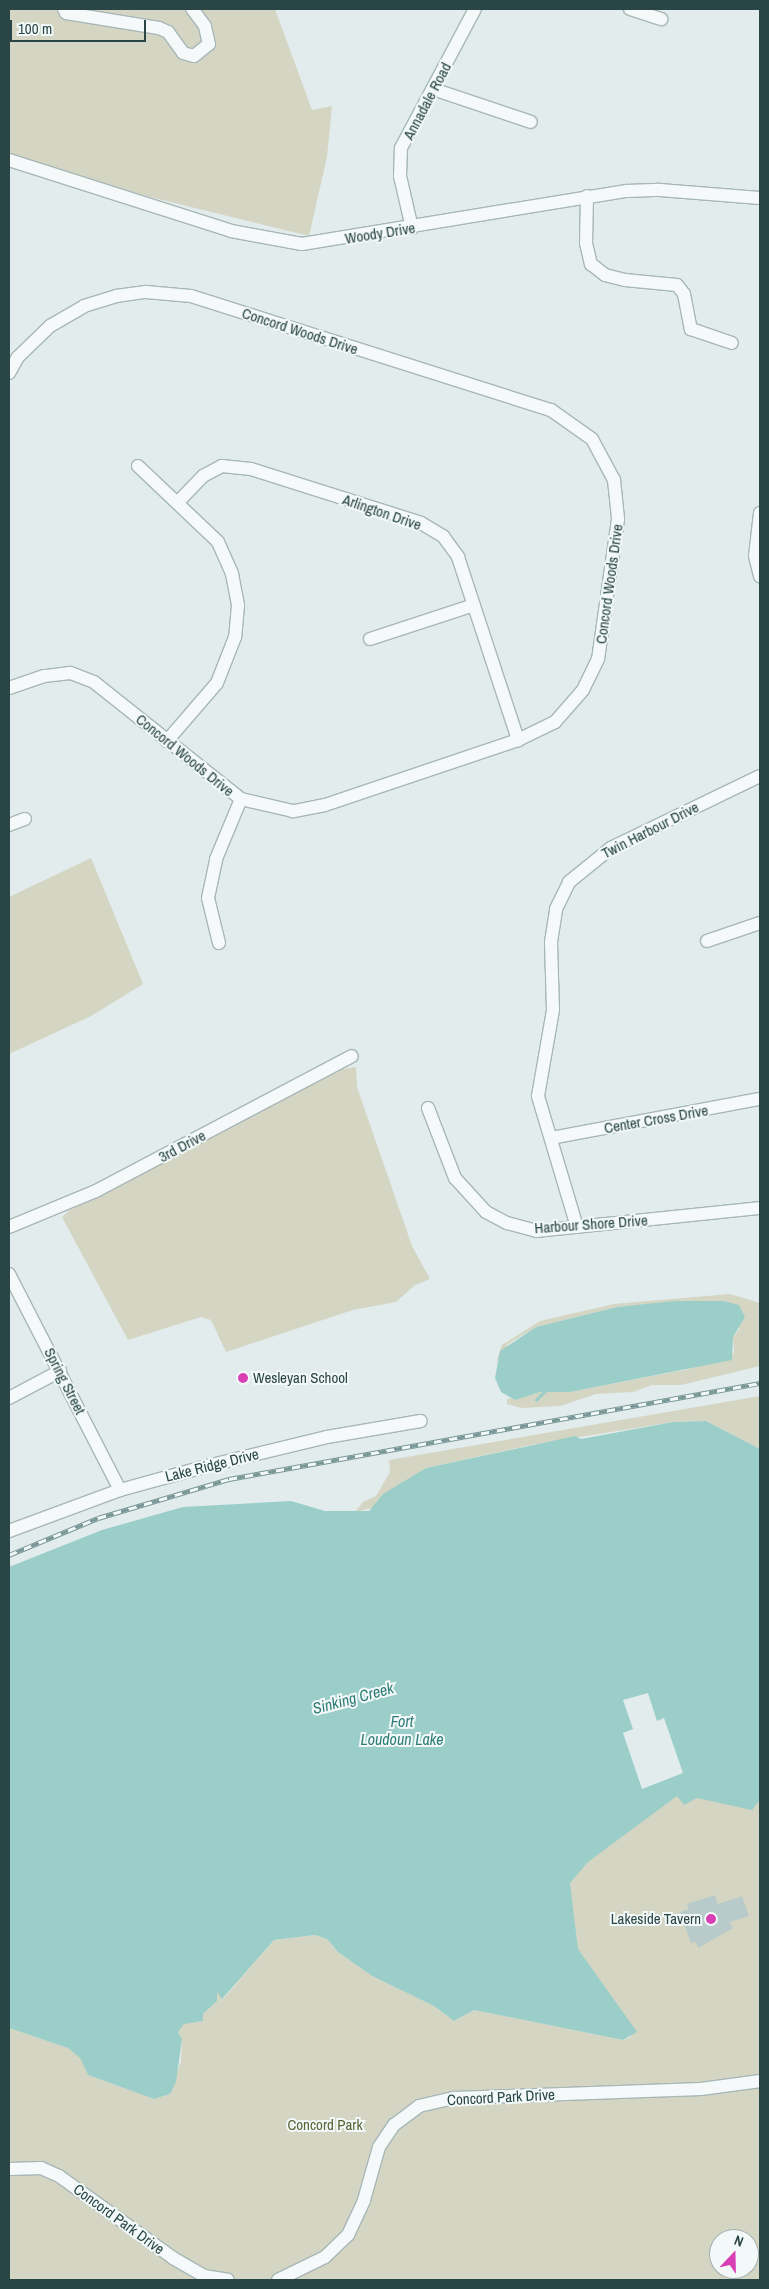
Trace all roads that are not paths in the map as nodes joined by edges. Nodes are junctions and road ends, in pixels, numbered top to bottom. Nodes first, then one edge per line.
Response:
1 (64, 9) edge
2 (192, 9) edge
3 (475, 9) edge
4 (630, 9) edge
5 (661, 19) dead end
6 (433, 90) junction
7 (532, 122) dead end
8 (9, 160) edge
9 (587, 196) junction
10 (760, 198) edge
11 (412, 228) junction
12 (732, 343) dead end
13 (9, 373) edge
14 (138, 466) dead end
15 (178, 502) junction
16 (760, 513) edge
17 (760, 576) edge
18 (474, 605) junction
19 (370, 639) dead end
20 (9, 688) edge
21 (518, 740) junction
22 (167, 741) junction
23 (760, 776) edge
24 (241, 799) junction
25 (25, 819) dead end
26 (9, 825) edge
27 (760, 923) edge
28 (707, 941) dead end
29 (219, 943) dead end
30 (352, 1056) dead end
31 (760, 1099) edge
32 (428, 1108) dead end
33 (551, 1138) junction
34 (760, 1208) edge
35 (9, 1227) edge
36 (577, 1227) junction
37 (9, 1274) edge
38 (60, 1371) junction
39 (9, 1398) edge
40 (421, 1421) dead end
41 (120, 1490) junction
42 (9, 1531) edge
43 (760, 2081) edge
44 (9, 2169) edge
45 (228, 2280) edge
46 (278, 2280) edge

1 - 2 street
3 - 6 street, Annadale Road
4 - 5 street
6 - 7 street
6 - 11 street, Annadale Road
8 - 11 street, Woody Drive
9 - 10 street, Woody Drive
9 - 11 street, Woody Drive
9 - 12 street
13 - 21 street, Concord Woods Drive
14 - 15 street
15 - 18 street, Arlington Drive
15 - 22 street
16 - 17 street
18 - 19 street
18 - 21 street, Arlington Drive
20 - 22 street, Concord Woods Drive
21 - 24 street, Concord Woods Drive
22 - 24 street, Concord Woods Drive
23 - 33 street, Twin Harbour Drive
24 - 29 street
25 - 26 street
27 - 28 street
30 - 35 street, 3rd Drive
31 - 33 street, Center Cross Drive
32 - 36 street, Harbour Shore Drive
33 - 36 street, Twin Harbour Drive
34 - 36 street, Harbour Shore Drive
37 - 38 street, Spring Street
38 - 39 street
38 - 41 street, Spring Street
40 - 41 street, Lake Ridge Drive
41 - 42 street, Lake Ridge Drive
43 - 46 street, Concord Park Drive
44 - 45 street, Concord Park Drive

